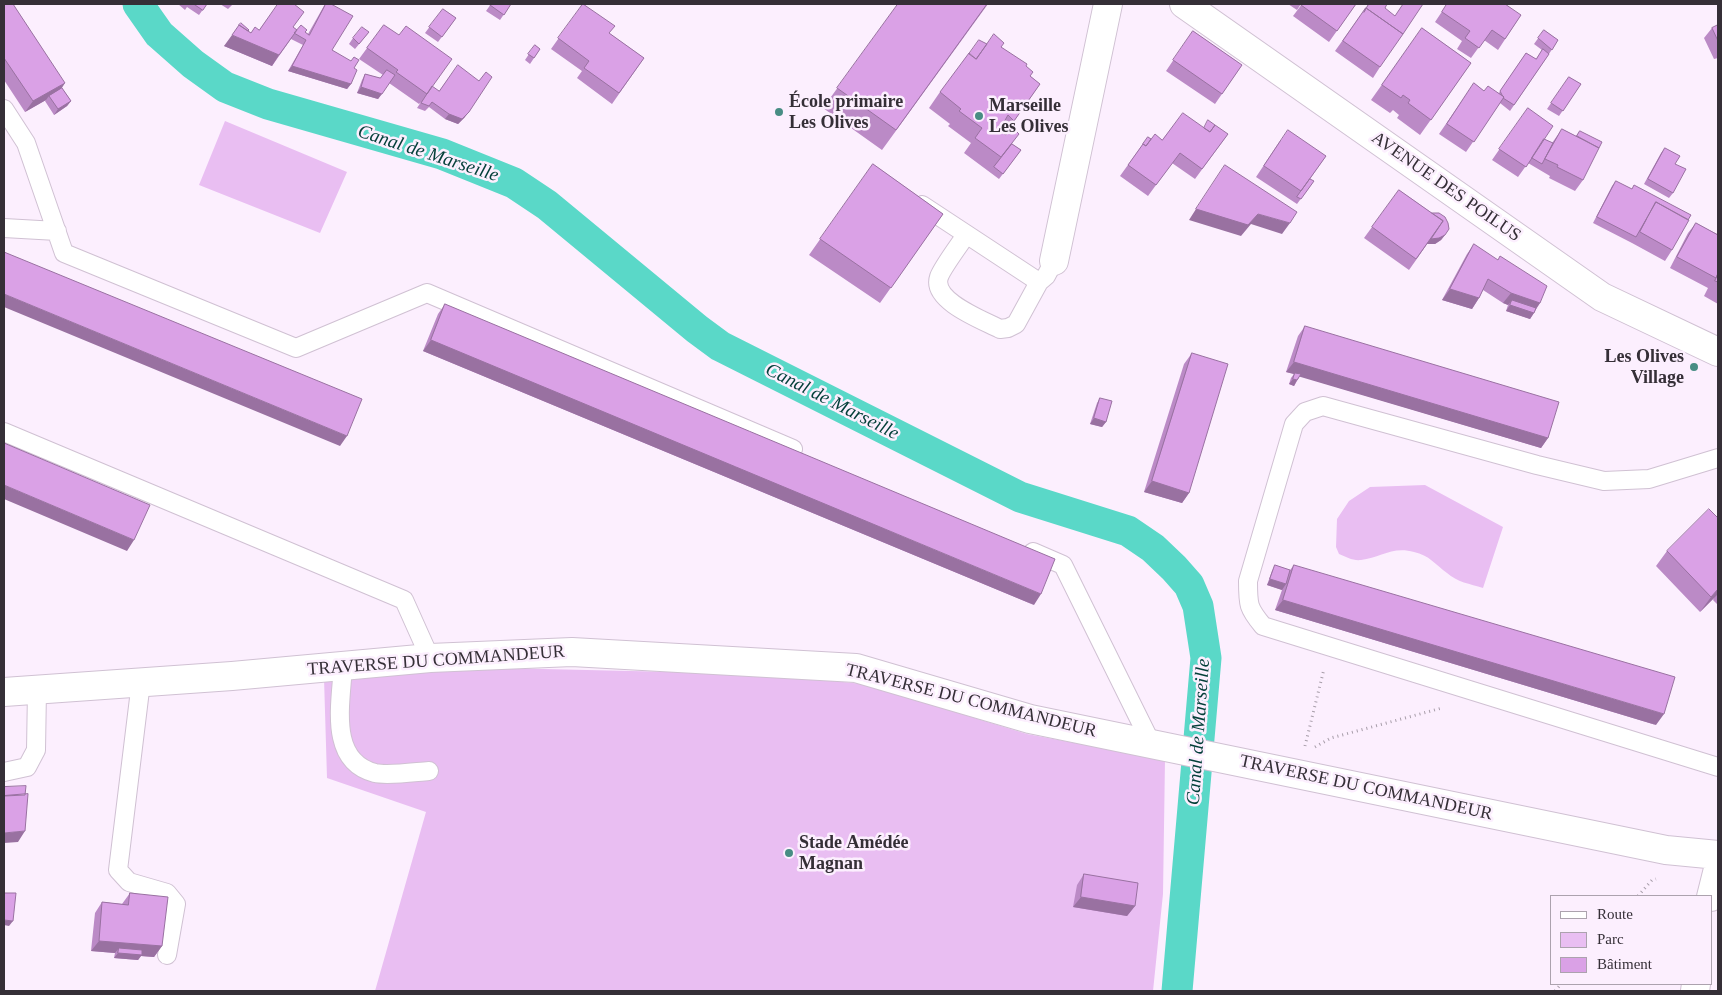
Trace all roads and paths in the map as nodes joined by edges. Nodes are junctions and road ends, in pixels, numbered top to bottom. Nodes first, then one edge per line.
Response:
1 (1108, 4) edge
2 (1184, 4) edge
3 (4, 109) edge
4 (918, 203) edge
5 (4, 228) edge
6 (57, 231) junction
7 (966, 235) junction
8 (1046, 271) junction
9 (1718, 352) edge
10 (4, 432) edge
11 (809, 456) edge
12 (1718, 458) edge
13 (1018, 545) edge
14 (1329, 647) junction
15 (430, 658) junction
16 (343, 666) junction
17 (141, 682) junction
18 (37, 690) junction
19 (4, 692) edge
20 (1442, 708) dead end
21 (1152, 744) junction
22 (1294, 763) junction
23 (1718, 767) edge
24 (429, 771) dead end
25 (4, 772) edge
26 (1718, 855) edge
27 (1718, 869) edge
28 (1712, 895) edge
29 (167, 955) dead end

1 - 8 street
2 - 9 street, AVENUE DES POILUS
3 - 6 lane
4 - 7 lane
5 - 6 lane
6 - 11 lane
7 - 8 lane
7 - 8 lane
10 - 15 lane
12 - 14 lane
13 - 21 lane
14 - 22 path
14 - 23 lane
15 - 16 street, TRAVERSE DU COMMANDEUR
15 - 21 street, TRAVERSE DU COMMANDEUR
16 - 17 street, TRAVERSE DU COMMANDEUR
16 - 24 lane
17 - 18 street, TRAVERSE DU COMMANDEUR
17 - 29 lane
18 - 19 street, TRAVERSE DU COMMANDEUR
18 - 25 lane
20 - 22 path
21 - 22 street, TRAVERSE DU COMMANDEUR
22 - 26 street, TRAVERSE DU COMMANDEUR
27 - 28 street

